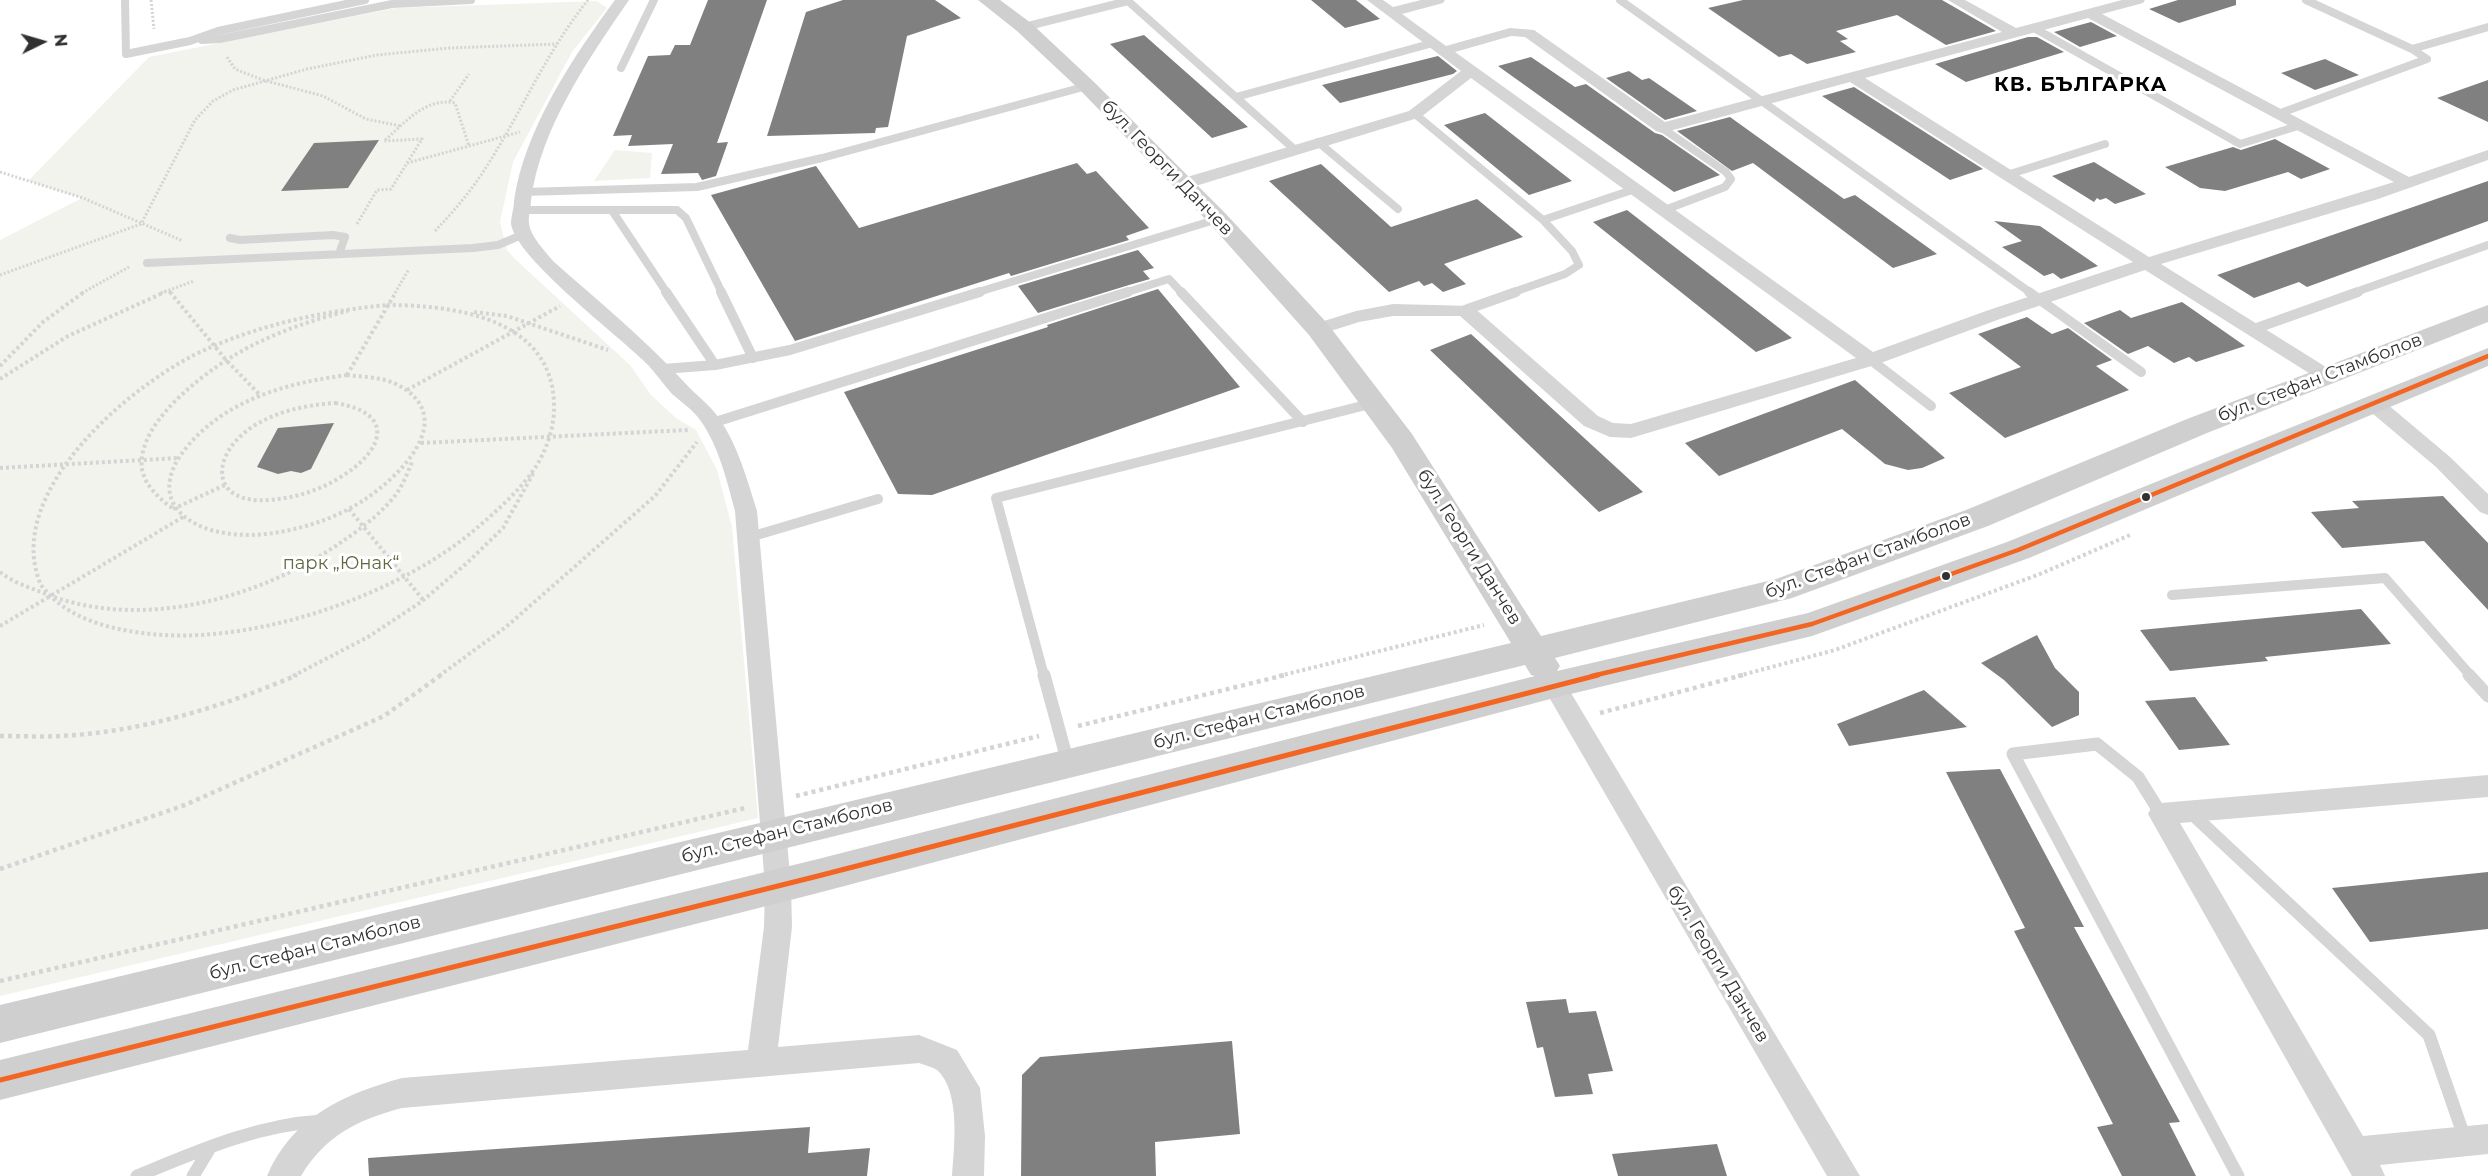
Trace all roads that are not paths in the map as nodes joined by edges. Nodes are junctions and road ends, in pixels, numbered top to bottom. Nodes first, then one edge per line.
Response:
1 (125, 0) edge
2 (365, 0) edge
3 (471, 0) edge
4 (622, 0) edge
5 (654, 0) edge
6 (988, 0) edge
7 (1374, 0) edge
8 (1438, 0) edge
9 (1620, 0) edge
10 (1955, 0) edge
11 (2139, 0) edge
12 (2306, 0) edge
13 (1130, 1) edge
14 (1391, 12) junction
15 (2089, 13) junction
16 (1024, 27) junction
17 (2488, 27) edge
18 (2034, 28) junction
19 (2014, 33) junction
20 (190, 41) junction
21 (1438, 47) junction
22 (2412, 49) junction
23 (621, 68) dead end
24 (1472, 71) junction
25 (1851, 76) junction
26 (1087, 86) junction
27 (1236, 97) junction
28 (1762, 100) junction
29 (1414, 114) junction
30 (2278, 114) junction
31 (2301, 126) junction
32 (1662, 128) junction
33 (1318, 142) junction
34 (2104, 144) dead end
35 (1293, 150) junction
36 (2488, 155) edge
37 (2007, 175) junction
38 (2408, 183) junction
39 (1183, 184) junction
40 (1632, 190) junction
41 (522, 201) junction
42 (1398, 209) dead end
43 (1662, 211) junction
44 (613, 212) junction
45 (1218, 219) junction
46 (1543, 220) junction
47 (524, 234) junction
48 (230, 238) dead end
49 (2488, 244) edge
50 (339, 254) junction
51 (147, 263) dead end
52 (2147, 263) junction
53 (2040, 299) junction
54 (1465, 310) junction
55 (2488, 313) edge
56 (1318, 329) junction
57 (2254, 329) junction
58 (2488, 356) edge
59 (753, 358) junction
60 (1870, 360) junction
61 (715, 365) junction
62 (663, 369) junction
63 (2141, 372) dead end
64 (2327, 376) junction
65 (1375, 403) junction
66 (2373, 403) junction
67 (1931, 406) dead end
68 (1303, 422) junction
69 (712, 423) junction
70 (878, 499) dead end
71 (2488, 506) edge
72 (750, 537) junction
73 (2172, 596) dead end
74 (1533, 650) junction
75 (1554, 685) junction
76 (2488, 696) edge
77 (1068, 764) junction
78 (2488, 786) edge
79 (2190, 812) junction
80 (2162, 814) junction
81 (774, 834) junction
82 (778, 886) junction
83 (0, 1024) edge
84 (761, 1063) junction
85 (0, 1080) edge
86 (328, 1121) junction
87 (2477, 1140) edge
88 (211, 1148) junction
89 (2362, 1164) edge
90 (137, 1176) edge
91 (193, 1176) edge
92 (283, 1176) edge
93 (968, 1176) edge
94 (1844, 1176) edge
95 (2238, 1176) edge

1 - 20 lane
2 - 20 lane
3 - 20 lane
4 - 41 street
5 - 23 lane
6 - 16 main road, бул. Георги Данчев
7 - 14 street
8 - 14 street
9 - 28 lane
10 - 19 street
11 - 15 street
12 - 22 lane
13 - 16 lane
13 - 27 lane
14 - 21 street
15 - 18 street
15 - 30 street
16 - 26 main road, бул. Георги Данчев
17 - 22 lane
18 - 19 street
18 - 31 lane
19 - 25 street
21 - 24 street
21 - 27 lane
21 - 32 street
22 - 30 lane
24 - 29 street
24 - 40 street
25 - 28 street
25 - 37 street
26 - 39 main road, бул. Георги Данчев
26 - 41 lane
27 - 35 lane
28 - 32 street
28 - 53 lane
29 - 33 street
29 - 46 lane
30 - 31 street
31 - 38 street
32 - 43 lane
33 - 35 street
33 - 42 lane
34 - 37 lane
35 - 39 street
36 - 38 street
37 - 52 street
38 - 52 street
39 - 45 main road, бул. Георги Данчев
40 - 43 street
40 - 46 lane
41 - 44 lane
41 - 47 street
43 - 60 street
44 - 59 lane
44 - 61 lane
45 - 56 main road, бул. Георги Данчев
45 - 59 lane
46 - 54 lane
47 - 50 lane
47 - 62 street
48 - 50 lane
49 - 57 lane
50 - 51 lane
52 - 53 street
52 - 57 street
53 - 60 street
53 - 63 lane
54 - 56 street
54 - 60 street
55 - 64 main road, бул. Стефан Стамболов
56 - 65 main road, бул. Георги Данчев
57 - 64 street
58 - 66 main road
59 - 61 lane
60 - 67 lane
61 - 62 lane
62 - 69 street
64 - 74 main road, бул. Стефан Стамболов
65 - 68 lane
65 - 74 main road, бул. Георги Данчев
66 - 71 street
66 - 75 main road
68 - 69 lane
68 - 77 lane
69 - 72 street
70 - 72 lane
72 - 81 street
73 - 76 lane
74 - 75 main road, бул. Георги Данчев
74 - 77 main road, бул. Стефан Стамболов
75 - 82 main road
75 - 94 street, бул. Георги Данчев
77 - 81 main road, бул. Стефан Стамболов
78 - 79 street
79 - 80 street
79 - 87 lane
80 - 89 street
80 - 95 lane
81 - 82 street
81 - 83 main road, бул. Стефан Стамболов
82 - 84 street
82 - 85 main road
84 - 86 street
84 - 93 street
86 - 88 lane
86 - 92 street
87 - 89 street
88 - 90 lane
88 - 91 lane

